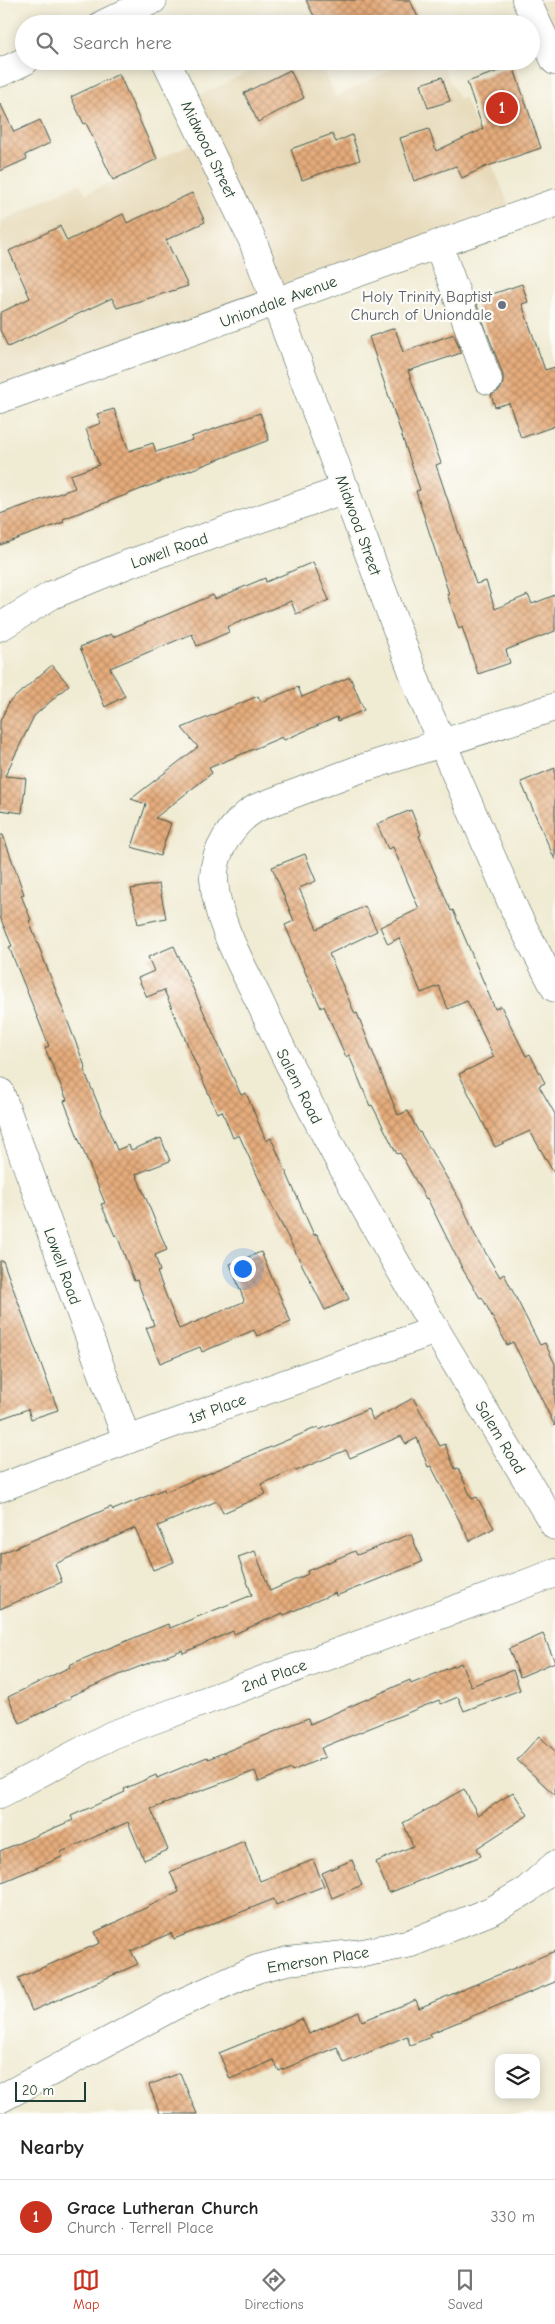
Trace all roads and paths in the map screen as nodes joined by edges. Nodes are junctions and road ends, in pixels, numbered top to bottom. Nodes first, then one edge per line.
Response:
1 (526, 0) edge
2 (144, 8) edge
3 (126, 15) edge
4 (533, 15) edge
5 (540, 29) edge
6 (555, 61) edge
7 (15, 66) edge
8 (170, 70) edge
9 (0, 73) edge
10 (555, 203) edge
11 (438, 244) junction
12 (277, 302) junction
13 (488, 380) dead end
14 (0, 399) edge
15 (346, 489) junction
16 (0, 628) edge
17 (555, 707) edge
18 (442, 743) junction
19 (555, 988) edge
20 (0, 1092) edge
21 (436, 1330) junction
22 (126, 1440) junction
23 (0, 1488) edge
24 (555, 1526) edge
25 (555, 1573) edge
26 (0, 1794) edge
27 (555, 1865) edge
28 (0, 2099) edge

1 - 4 street
2 - 3 street
5 - 6 street
7 - 9 street
8 - 12 street, Midwood Street
10 - 11 street, Uniondale Avenue
11 - 12 street, Uniondale Avenue
11 - 13 street
12 - 14 street, Uniondale Avenue
12 - 15 street, Midwood Street
15 - 16 street, Lowell Road
15 - 18 street, Midwood Street
17 - 18 street, Salem Road
18 - 19 street, Midwood Street
18 - 21 street, Salem Road
20 - 22 street, Lowell Road
21 - 22 street, 1st Place
21 - 24 street, Salem Road
22 - 23 street, 1st Place
25 - 26 street, 2nd Place
27 - 28 street, Emerson Place

